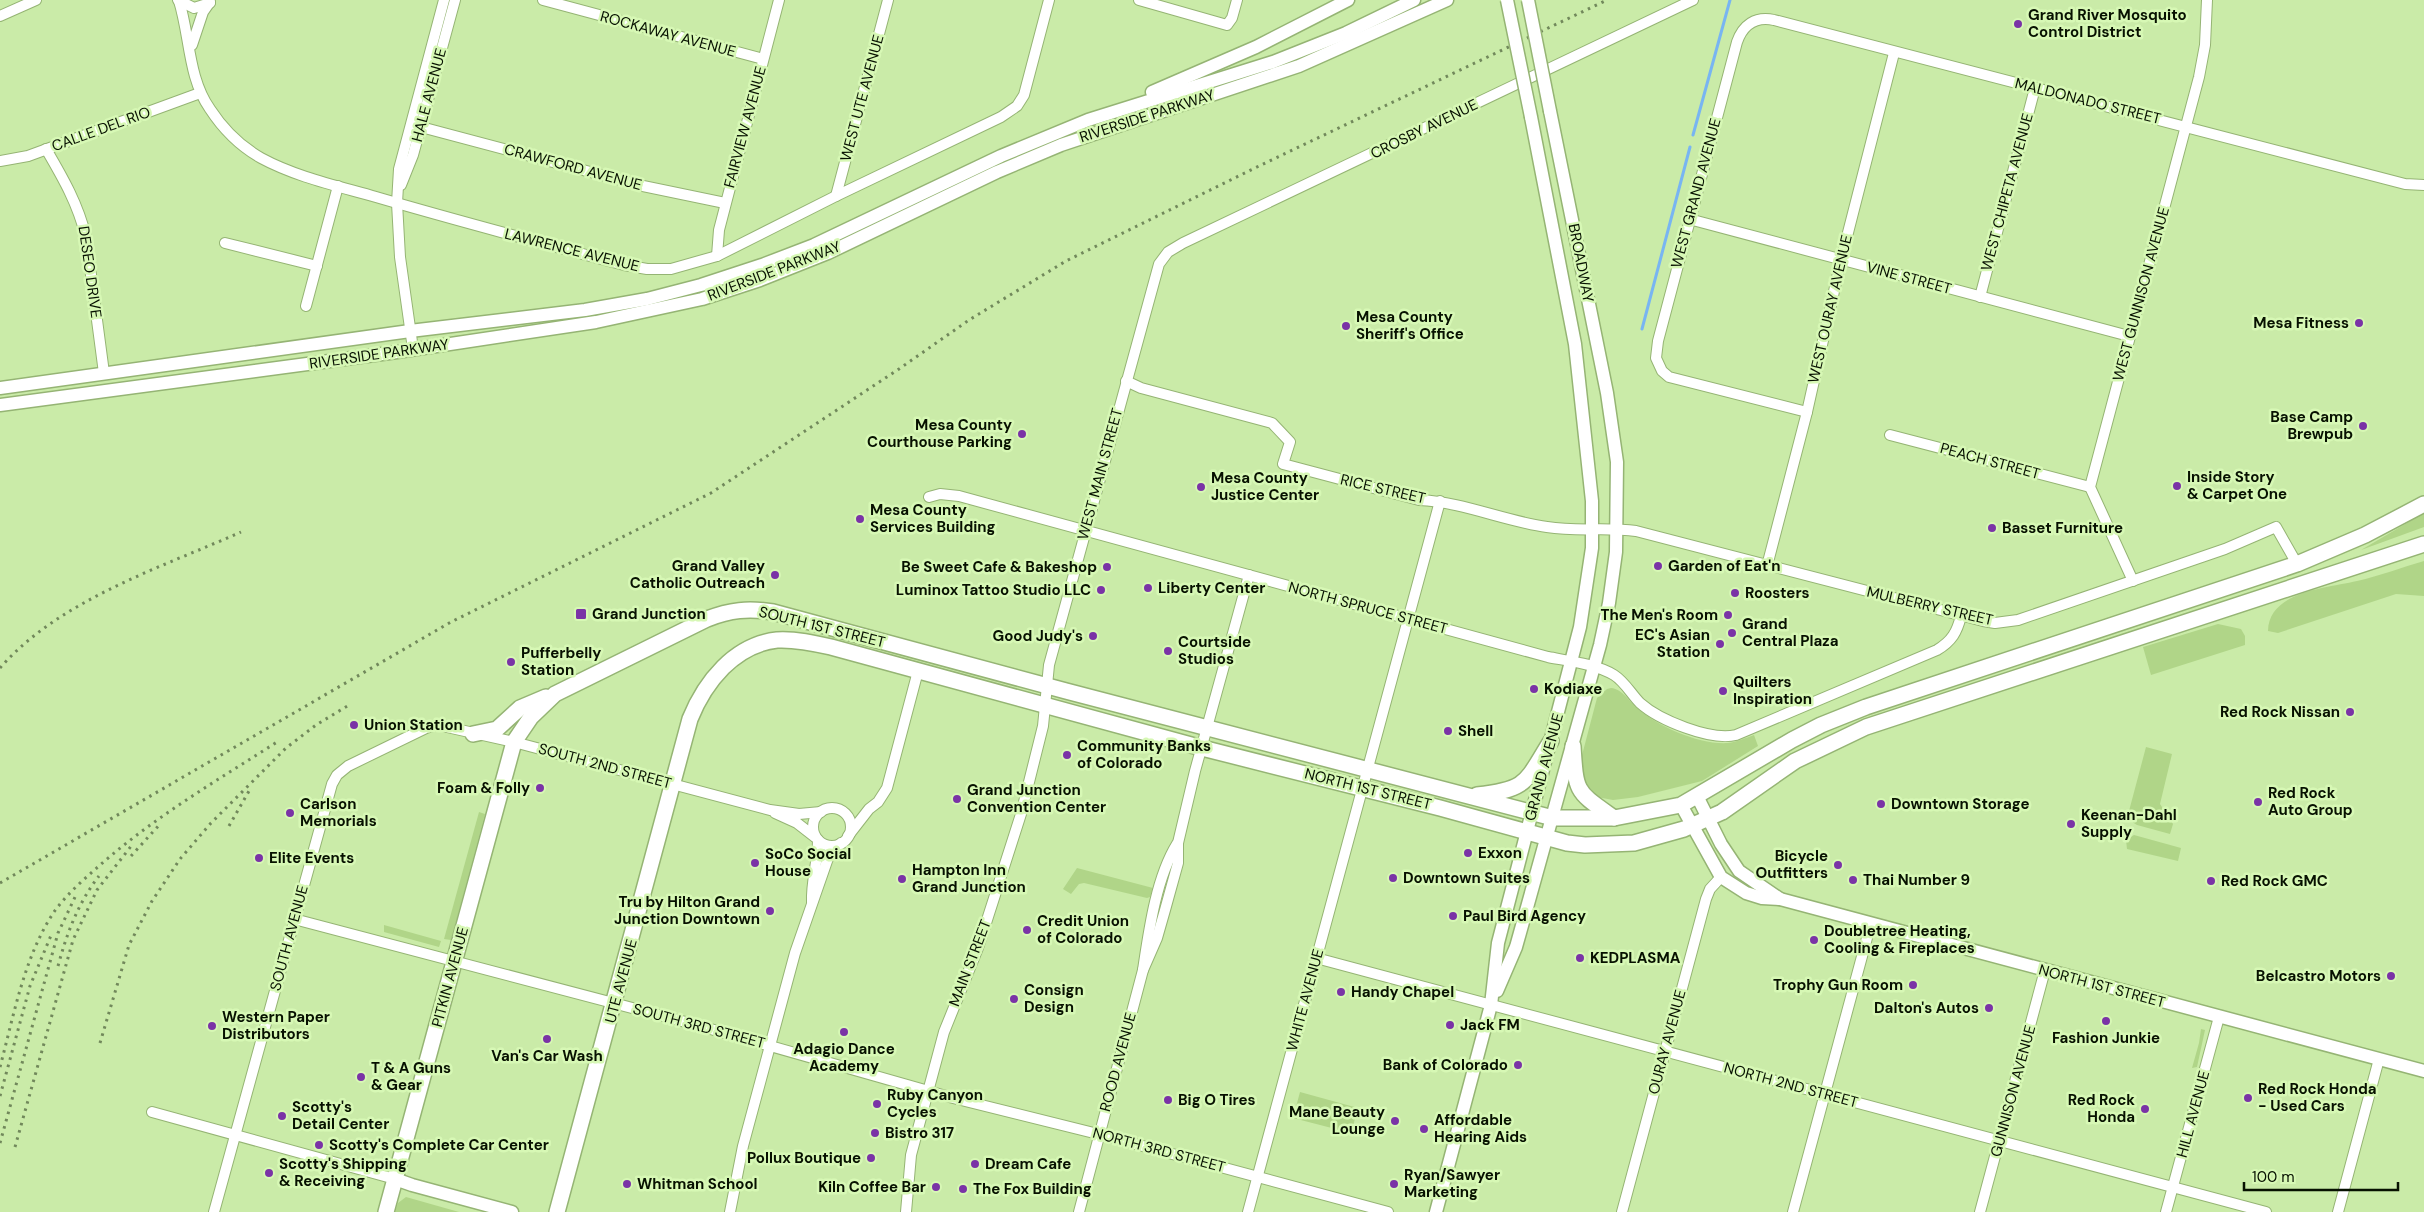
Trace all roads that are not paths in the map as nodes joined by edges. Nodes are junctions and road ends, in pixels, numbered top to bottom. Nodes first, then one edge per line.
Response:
1 (36, 0) edge
2 (179, 0) edge
3 (444, 0) edge
4 (455, 0) edge
5 (543, 0) edge
6 (780, 0) edge
7 (888, 0) edge
8 (1050, 0) edge
9 (1139, 0) edge
10 (1237, 0) edge
11 (1348, 0) edge
12 (1414, 0) edge
13 (1447, 0) edge
14 (1507, 0) edge
15 (1528, 0) edge
16 (1693, 0) edge
17 (2207, 0) edge
18 (211, 1) edge
19 (0, 16) edge
20 (1753, 22) joint
21 (191, 48) junction
22 (1894, 53) junction
23 (763, 59) junction
24 (2035, 88) junction
25 (200, 93) junction
26 (1088, 120) junction
27 (2186, 126) junction
28 (421, 127) junction
29 (46, 150) junction
30 (0, 161) edge
31 (2424, 185) edge
32 (338, 186) junction
33 (399, 188) junction
34 (836, 196) junction
35 (397, 203) junction
36 (726, 203) junction
37 (1689, 219) junction
38 (225, 243) dead end
39 (717, 256) junction
40 (1841, 260) junction
41 (1159, 264) joint
42 (317, 266) junction
43 (1980, 297) junction
44 (306, 306) dead end
45 (410, 331) junction
46 (2129, 336) junction
47 (413, 349) junction
48 (104, 373) junction
49 (1126, 381) junction
50 (0, 388) edge
51 (0, 405) edge
52 (1807, 412) junction
53 (1890, 435) dead end
54 (2090, 487) junction
55 (929, 497) dead end
56 (1440, 501) junction
57 (2424, 504) edge
58 (1617, 528) junction
59 (1592, 529) junction
60 (1085, 530) junction
61 (2424, 544) edge
62 (2297, 564) junction
63 (1768, 566) junction
64 (1249, 575) junction
65 (2133, 581) junction
66 (1961, 616) junction
67 (1408, 619) junction
68 (744, 652) joint
69 (1571, 662) junction
70 (1594, 667) junction
71 (918, 671) junction
72 (1047, 686) junction
73 (555, 694) junction
74 (1045, 706) junction
75 (438, 724) joint
76 (1208, 727) junction
77 (473, 734) junction
78 (1551, 741) junction
79 (514, 742) junction
80 (1573, 746) junction
81 (1202, 748) junction
82 (1367, 770) junction
83 (673, 783) junction
84 (1362, 788) junction
85 (1697, 796) junction
86 (1468, 797) junction
87 (1681, 805) junction
88 (869, 809) junction
89 (770, 810) junction
90 (839, 810) junction
91 (821, 812) junction
92 (1532, 813) junction
93 (1553, 818) junction
94 (1614, 818) junction
95 (1708, 818) junction
96 (1691, 826) junction
97 (1527, 832) junction
98 (1547, 838) junction
99 (817, 839) junction
100 (845, 840) junction
101 (1721, 877) junction
102 (1780, 900) junction
103 (812, 904) junction
104 (294, 919) junction
105 (1871, 923) junction
106 (1316, 958) junction
107 (454, 962) junction
108 (2045, 970) junction
109 (615, 1004) junction
110 (1491, 1005) junction
111 (2219, 1017) junction
112 (770, 1045) junction
113 (1665, 1051) junction
114 (2379, 1059) junction
115 (2424, 1072) edge
116 (928, 1091) junction
117 (1825, 1094) junction
118 (152, 1112) dead end
119 (1098, 1134) junction
120 (235, 1135) junction
121 (2000, 1141) junction
122 (1257, 1177) junction
123 (395, 1179) junction
124 (2173, 1187) junction
125 (214, 1212) edge
126 (386, 1212) edge
127 (512, 1212) edge
128 (557, 1212) edge
129 (730, 1212) edge
130 (906, 1212) edge
131 (1079, 1212) edge
132 (1248, 1212) edge
133 (1388, 1212) edge
134 (1436, 1212) edge
135 (1622, 1212) edge
136 (1793, 1212) edge
137 (1980, 1212) edge
138 (2166, 1212) edge
139 (2266, 1212) edge
140 (2338, 1212) edge

1 - 19 street
2 - 18 street
2 - 21 street, LAWRENCE AVENUE
3 - 33 street, HALE AVENUE
4 - 28 street, HALE AVENUE
5 - 23 street, ROCKAWAY AVENUE
6 - 23 street, FAIRVIEW AVENUE
7 - 34 street, WEST UTE AVENUE
8 - 34 street, LAWRENCE AVENUE
9 - 10 street
11 - 26 main road
12 - 26 main road, RIVERSIDE PARKWAY
13 - 47 main road, RIVERSIDE PARKWAY
14 - 59 main road, BROADWAY, bridge
15 - 58 main road, BROADWAY, bridge
16 - 41 street, CROSBY AVENUE
17 - 27 street, WEST GUNNISON AVENUE
18 - 21 street, LAWRENCE AVENUE
20 - 22 street, MALDONADO STREET
20 - 37 street, WEST GRAND AVENUE
21 - 25 street, LAWRENCE AVENUE
22 - 24 street, MALDONADO STREET
22 - 40 street, WEST OURAY AVENUE
23 - 36 street, FAIRVIEW AVENUE
24 - 27 street, MALDONADO STREET
24 - 43 street, WEST CHIPETA AVENUE
25 - 29 street, CALLE DEL RIO
25 - 32 street, LAWRENCE AVENUE
26 - 45 main road, RIVERSIDE PARKWAY
27 - 31 street, MALDONADO STREET
27 - 46 street, WEST GUNNISON AVENUE
28 - 33 street, HALE AVENUE
28 - 36 street, CRAWFORD AVENUE
29 - 30 street, CALLE DEL RIO
29 - 48 street, DESEO DRIVE
32 - 35 street, LAWRENCE AVENUE
32 - 42 street
33 - 35 street, HALE AVENUE
34 - 39 street, LAWRENCE AVENUE
35 - 39 street, LAWRENCE AVENUE
35 - 45 street, HALE AVENUE
36 - 39 street, FAIRVIEW AVENUE
37 - 40 street, VINE STREET
37 - 52 street, WEST GRAND AVENUE
38 - 42 street
40 - 43 street, VINE STREET
40 - 52 street, WEST OURAY AVENUE
41 - 49 street, WEST MAIN STREET
42 - 44 street
43 - 46 street, VINE STREET
45 - 47 street, HALE AVENUE
45 - 48 main road, RIVERSIDE PARKWAY
46 - 54 street, WEST GUNNISON AVENUE
47 - 51 main road, RIVERSIDE PARKWAY
48 - 50 main road, RIVERSIDE PARKWAY
49 - 56 street, RICE STREET
49 - 60 street, WEST MAIN STREET
52 - 63 street, WEST OURAY AVENUE
53 - 54 street, PEACH STREET
54 - 65 street
55 - 60 street, NORTH SPRUCE STREET
56 - 59 street, RICE STREET
56 - 67 street, WHITE AVENUE
57 - 62 highway
58 - 59 street, MULBERRY STREET
58 - 63 street, MULBERRY STREET
58 - 70 main road
59 - 69 main road, GRAND AVENUE
60 - 64 street, NORTH SPRUCE STREET
60 - 72 street, WEST MAIN STREET
61 - 95 highway
62 - 65 street, MULBERRY STREET
62 - 85 highway
63 - 66 street, MULBERRY STREET
64 - 67 street, NORTH SPRUCE STREET
64 - 76 street, ROOD AVENUE
65 - 66 street, MULBERRY STREET
66 - 70 street, NORTH SPRUCE STREET
67 - 69 street, NORTH SPRUCE STREET
67 - 82 street, WHITE AVENUE
68 - 71 highway, SOUTH 1ST STREET
68 - 83 highway, UTE AVENUE
69 - 70 street, NORTH SPRUCE STREET
69 - 78 main road, GRAND AVENUE
70 - 80 main road
71 - 74 highway, SOUTH 1ST STREET
71 - 88 street
72 - 73 highway, SOUTH 1ST STREET
72 - 74 street, MAIN STREET
72 - 76 highway, NORTH 1ST STREET
73 - 77 highway
73 - 79 highway, SOUTH 1ST STREET
74 - 81 highway, NORTH 1ST STREET
74 - 116 street, MAIN STREET
75 - 77 street, SOUTH 2ND STREET
75 - 104 street, SOUTH AVENUE
76 - 81 street, ROOD AVENUE
76 - 82 highway, NORTH 1ST STREET
77 - 79 street, SOUTH 2ND STREET
78 - 86 highway
78 - 92 main road, GRAND AVENUE
79 - 83 street, SOUTH 2ND STREET
79 - 107 highway, PITKIN AVENUE
80 - 93 main road
80 - 94 highway
81 - 84 highway, NORTH 1ST STREET
81 - 119 street, ROOD AVENUE
82 - 84 street, WHITE AVENUE
82 - 86 highway, NORTH 1ST STREET
83 - 89 street, SOUTH 2ND STREET
83 - 109 highway, UTE AVENUE
84 - 97 highway, NORTH 1ST STREET
84 - 106 street, WHITE AVENUE
85 - 87 highway, NORTH 1ST STREET
85 - 95 main road, NORTH 1ST STREET
86 - 92 highway, NORTH 1ST STREET
87 - 94 highway, NORTH 1ST STREET
87 - 96 main road, NORTH 1ST STREET
88 - 90 street
88 - 100 street
89 - 91 street, SOUTH 2ND STREET
89 - 99 street, SOUTH 2ND STREET
90 - 91 street
90 - 100 street
91 - 99 street
92 - 93 highway, NORTH 1ST STREET
92 - 97 main road, GRAND AVENUE
93 - 94 highway, NORTH 1ST STREET
93 - 98 main road
95 - 96 highway, NORTH 1ST STREET
95 - 102 main road, NORTH 1ST STREET
96 - 98 highway, NORTH 1ST STREET
96 - 101 main road, NORTH 1ST STREET
97 - 98 highway, NORTH 1ST STREET
97 - 110 main road, GRAND AVENUE
98 - 110 main road, GRAND AVENUE
99 - 100 street
99 - 103 street
100 - 103 street
101 - 102 main road, NORTH 1ST STREET
101 - 113 street, OURAY AVENUE
102 - 105 main road, NORTH 1ST STREET
103 - 112 street
104 - 107 street, SOUTH 3RD STREET
104 - 120 street, SOUTH AVENUE
105 - 108 main road, NORTH 1ST STREET
105 - 117 street
106 - 110 street, NORTH 2ND STREET
106 - 122 street, WHITE AVENUE
107 - 109 street, SOUTH 3RD STREET
107 - 123 highway, PITKIN AVENUE
108 - 111 main road, NORTH 1ST STREET
108 - 121 street, GUNNISON AVENUE
109 - 112 street, SOUTH 3RD STREET
109 - 128 highway, UTE AVENUE
110 - 113 street, NORTH 2ND STREET
110 - 134 main road, GRAND AVENUE
111 - 114 main road, NORTH 1ST STREET
111 - 124 street, HILL AVENUE
112 - 116 street, SOUTH 3RD STREET
112 - 129 street
113 - 117 street, NORTH 2ND STREET
113 - 135 street, OURAY AVENUE
114 - 115 main road, NORTH 1ST STREET
114 - 140 street
116 - 119 street, NORTH 3RD STREET
116 - 130 street, MAIN STREET
117 - 121 street, NORTH 2ND STREET
117 - 136 street
118 - 120 street
119 - 122 street, NORTH 3RD STREET
119 - 131 street, ROOD AVENUE
120 - 123 street
120 - 125 street, SOUTH AVENUE
121 - 124 street, NORTH 2ND STREET
121 - 137 street, GUNNISON AVENUE
122 - 132 street, WHITE AVENUE
122 - 133 street, NORTH 3RD STREET
123 - 126 highway, PITKIN AVENUE
123 - 127 main road
124 - 138 street, HILL AVENUE
124 - 139 street, NORTH 2ND STREET

